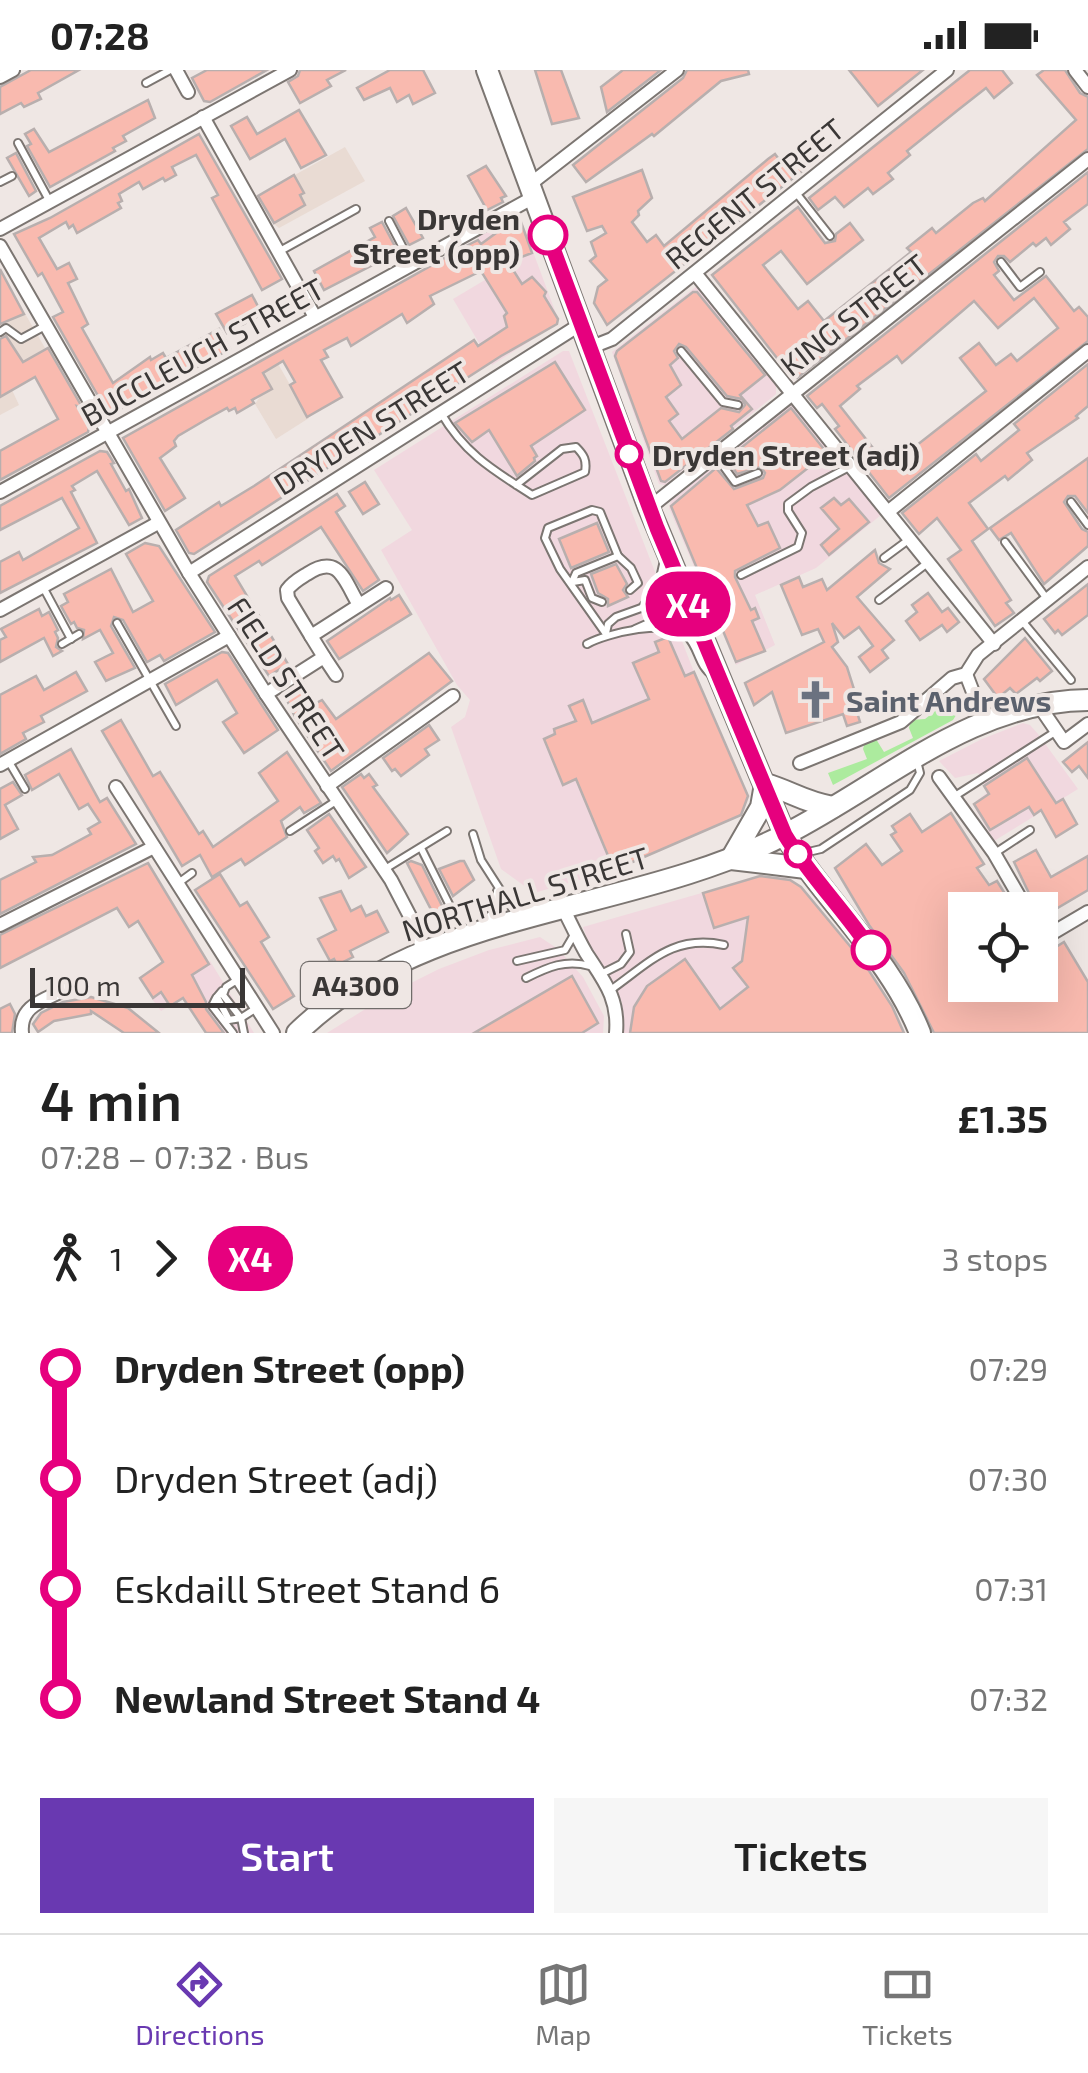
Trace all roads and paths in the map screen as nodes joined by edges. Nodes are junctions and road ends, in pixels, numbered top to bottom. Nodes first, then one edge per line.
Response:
1 (12, 70) edge
2 (173, 70) edge
3 (290, 70) edge
4 (486, 70) edge
5 (678, 70) edge
6 (947, 70) edge
7 (1075, 70) edge
8 (0, 77) edge
9 (146, 83) dead end
10 (1088, 87) edge
11 (188, 92) dead end
12 (203, 117) junction
13 (18, 143) dead end
14 (1088, 159) edge
15 (12, 176) dead end
16 (0, 182) edge
17 (531, 191) junction
18 (796, 192) junction
19 (50, 202) junction
20 (356, 209) dead end
21 (388, 222) dead end
22 (0, 229) edge
23 (830, 236) dead end
24 (0, 246) edge
25 (279, 252) junction
26 (1001, 262) dead end
27 (411, 263) junction
28 (1040, 272) dead end
29 (695, 273) junction
30 (315, 317) junction
31 (581, 324) junction
32 (45, 326) junction
33 (0, 332) edge
34 (589, 348) junction
35 (681, 351) dead end
36 (1088, 352) edge
37 (792, 393) junction
38 (738, 405) dead end
39 (440, 412) junction
40 (106, 433) junction
41 (715, 455) junction
42 (850, 466) junction
43 (758, 473) dead end
44 (516, 485) junction
45 (0, 492) edge
46 (1071, 502) dead end
47 (649, 508) junction
48 (890, 512) junction
49 (158, 523) junction
50 (1088, 526) edge
51 (911, 538) junction
52 (1005, 542) dead end
53 (665, 548) junction
54 (618, 556) junction
55 (884, 558) dead end
56 (930, 562) junction
57 (1088, 567) edge
58 (188, 573) junction
59 (741, 575) dead end
60 (572, 582) junction
61 (43, 587) junction
62 (386, 588) dead end
63 (630, 590) dead end
64 (686, 599) junction
65 (879, 600) dead end
66 (1048, 600) junction
67 (602, 602) dead end
68 (359, 605) junction
69 (642, 608) junction
70 (0, 610) edge
71 (1022, 621) junction
72 (118, 623) dead end
73 (631, 631) junction
74 (606, 634) junction
75 (229, 636) junction
76 (311, 636) junction
77 (62, 644) dead end
78 (588, 644) dead end
79 (994, 644) junction
80 (324, 656) junction
81 (966, 674) junction
82 (336, 675) dead end
83 (1071, 680) dead end
84 (720, 681) junction
85 (149, 682) junction
86 (266, 694) junction
87 (453, 696) dead end
88 (1088, 700) edge
89 (1038, 704) junction
90 (984, 722) junction
91 (1088, 724) edge
92 (176, 726) dead end
93 (1056, 732) junction
94 (916, 757) junction
95 (2, 764) edge
96 (800, 764) dead end
97 (938, 777) dead end
98 (765, 784) junction
99 (327, 786) junction
100 (116, 787) dead end
101 (26, 790) dead end
102 (955, 796) junction
103 (337, 800) junction
104 (833, 807) junction
105 (1030, 830) dead end
106 (290, 831) dead end
107 (446, 831) dead end
108 (473, 834) dead end
109 (785, 835) junction
110 (154, 848) junction
111 (422, 848) junction
112 (994, 854) junction
113 (731, 858) junction
114 (802, 861) junction
115 (384, 869) junction
116 (192, 873) dead end
117 (177, 884) junction
118 (496, 885) junction
119 (1016, 892) edge
120 (564, 910) junction
121 (1088, 912) edge
122 (455, 916) dead end
123 (520, 922) junction
124 (0, 925) edge
125 (1058, 927) edge
126 (576, 932) junction
127 (626, 934) dead end
128 (464, 938) junction
129 (724, 945) dead end
130 (423, 951) junction
131 (517, 962) dead end
132 (599, 971) junction
133 (526, 978) dead end
134 (237, 980) junction
135 (66, 989) dead end
136 (612, 989) junction
137 (256, 1009) junction
138 (234, 1021) junction
139 (302, 1031) edge
140 (22, 1033) edge
141 (233, 1033) edge
142 (244, 1033) edge
143 (274, 1033) edge
144 (616, 1033) edge
145 (920, 1033) edge

1 - 8 street
2 - 9 lane
2 - 11 street
3 - 12 street
4 - 17 main road
5 - 17 street, BUCCLEUCH STREET
6 - 18 street, REGENT STREET
7 - 10 street
12 - 19 street
12 - 25 street
13 - 19 lane
14 - 37 street, KING STREET
15 - 16 lane
17 - 27 street, BUCCLEUCH STREET
17 - 31 main road
18 - 23 lane
18 - 29 street, REGENT STREET
19 - 22 street
20 - 25 lane
21 - 27 lane
24 - 32 street, FIELD STREET
25 - 30 street
26 - 28 lane
27 - 30 street, BUCCLEUCH STREET
29 - 34 street, REGENT STREET
29 - 37 street
30 - 40 street, BUCCLEUCH STREET
31 - 34 main road
31 - 39 street, DRYDEN STREET
32 - 33 lane
32 - 40 street, FIELD STREET
34 - 47 main road
35 - 38 lane
36 - 48 street
37 - 41 street, KING STREET
37 - 42 street
39 - 44 lane
39 - 58 street, DRYDEN STREET
40 - 45 street, BUCCLEUCH STREET
40 - 49 street, FIELD STREET
41 - 43 lane
41 - 47 street, KING STREET
42 - 48 street
42 - 59 lane
44 - 44 lane
46 - 50 lane
47 - 53 main road
48 - 51 street
49 - 58 street, FIELD STREET
49 - 61 street
51 - 55 lane
51 - 56 street
52 - 66 lane
53 - 64 main road
53 - 69 lane
54 - 60 lane
54 - 60 lane
54 - 63 lane
56 - 65 lane
56 - 79 street
57 - 66 street
58 - 75 street, FIELD STREET
60 - 67 lane
60 - 74 lane
61 - 70 street
61 - 77 lane
62 - 68 street
64 - 69 lane
64 - 73 lane
64 - 84 main road
66 - 71 street
68 - 76 street
68 - 76 street
69 - 74 lane
71 - 79 street
71 - 83 lane
72 - 85 lane
73 - 74 lane
73 - 84 lane
74 - 78 lane
75 - 85 street
75 - 86 street, FIELD STREET
76 - 80 street
79 - 81 street
80 - 82 street
80 - 86 street
81 - 90 street
81 - 96 street
84 - 98 main road
85 - 92 lane
85 - 95 street
86 - 99 street, FIELD STREET
87 - 99 street
88 - 89 main road, A4300
89 - 90 main road, A4300
89 - 93 street
90 - 94 main road, A4300
91 - 93 street
93 - 102 lane
94 - 104 main road, A4300
94 - 114 lane
95 - 101 lane
97 - 102 street
98 - 104 main road
98 - 109 main road
98 - 113 main road
99 - 103 street, FIELD STREET
100 - 110 street
102 - 112 street
103 - 106 lane
103 - 115 street, FIELD STREET
104 - 109 main road, A4300
105 - 112 lane
107 - 111 lane
108 - 118 lane
109 - 113 main road, NORTHALL STREET / A4300
109 - 114 main road
110 - 117 street
110 - 124 street
111 - 115 lane
111 - 122 lane
112 - 119 street
113 - 114 main road
113 - 120 main road, NORTHALL STREET / A4300
114 - 145 main road
115 - 130 street, FIELD STREET
116 - 117 lane
117 - 134 street
118 - 123 lane
118 - 128 lane
120 - 123 main road, NORTHALL STREET / A4300
120 - 126 street
121 - 125 street
123 - 128 main road, NORTHALL STREET / A4300
126 - 131 lane
126 - 132 street
127 - 132 lane
128 - 130 main road, NORTHALL STREET / A4300
129 - 136 lane
130 - 139 main road, NORTHALL STREET / A4300
132 - 133 lane
132 - 136 street
134 - 137 street
134 - 138 lane
135 - 140 street
136 - 144 street
137 - 138 lane
137 - 143 street
138 - 141 lane
138 - 142 lane

